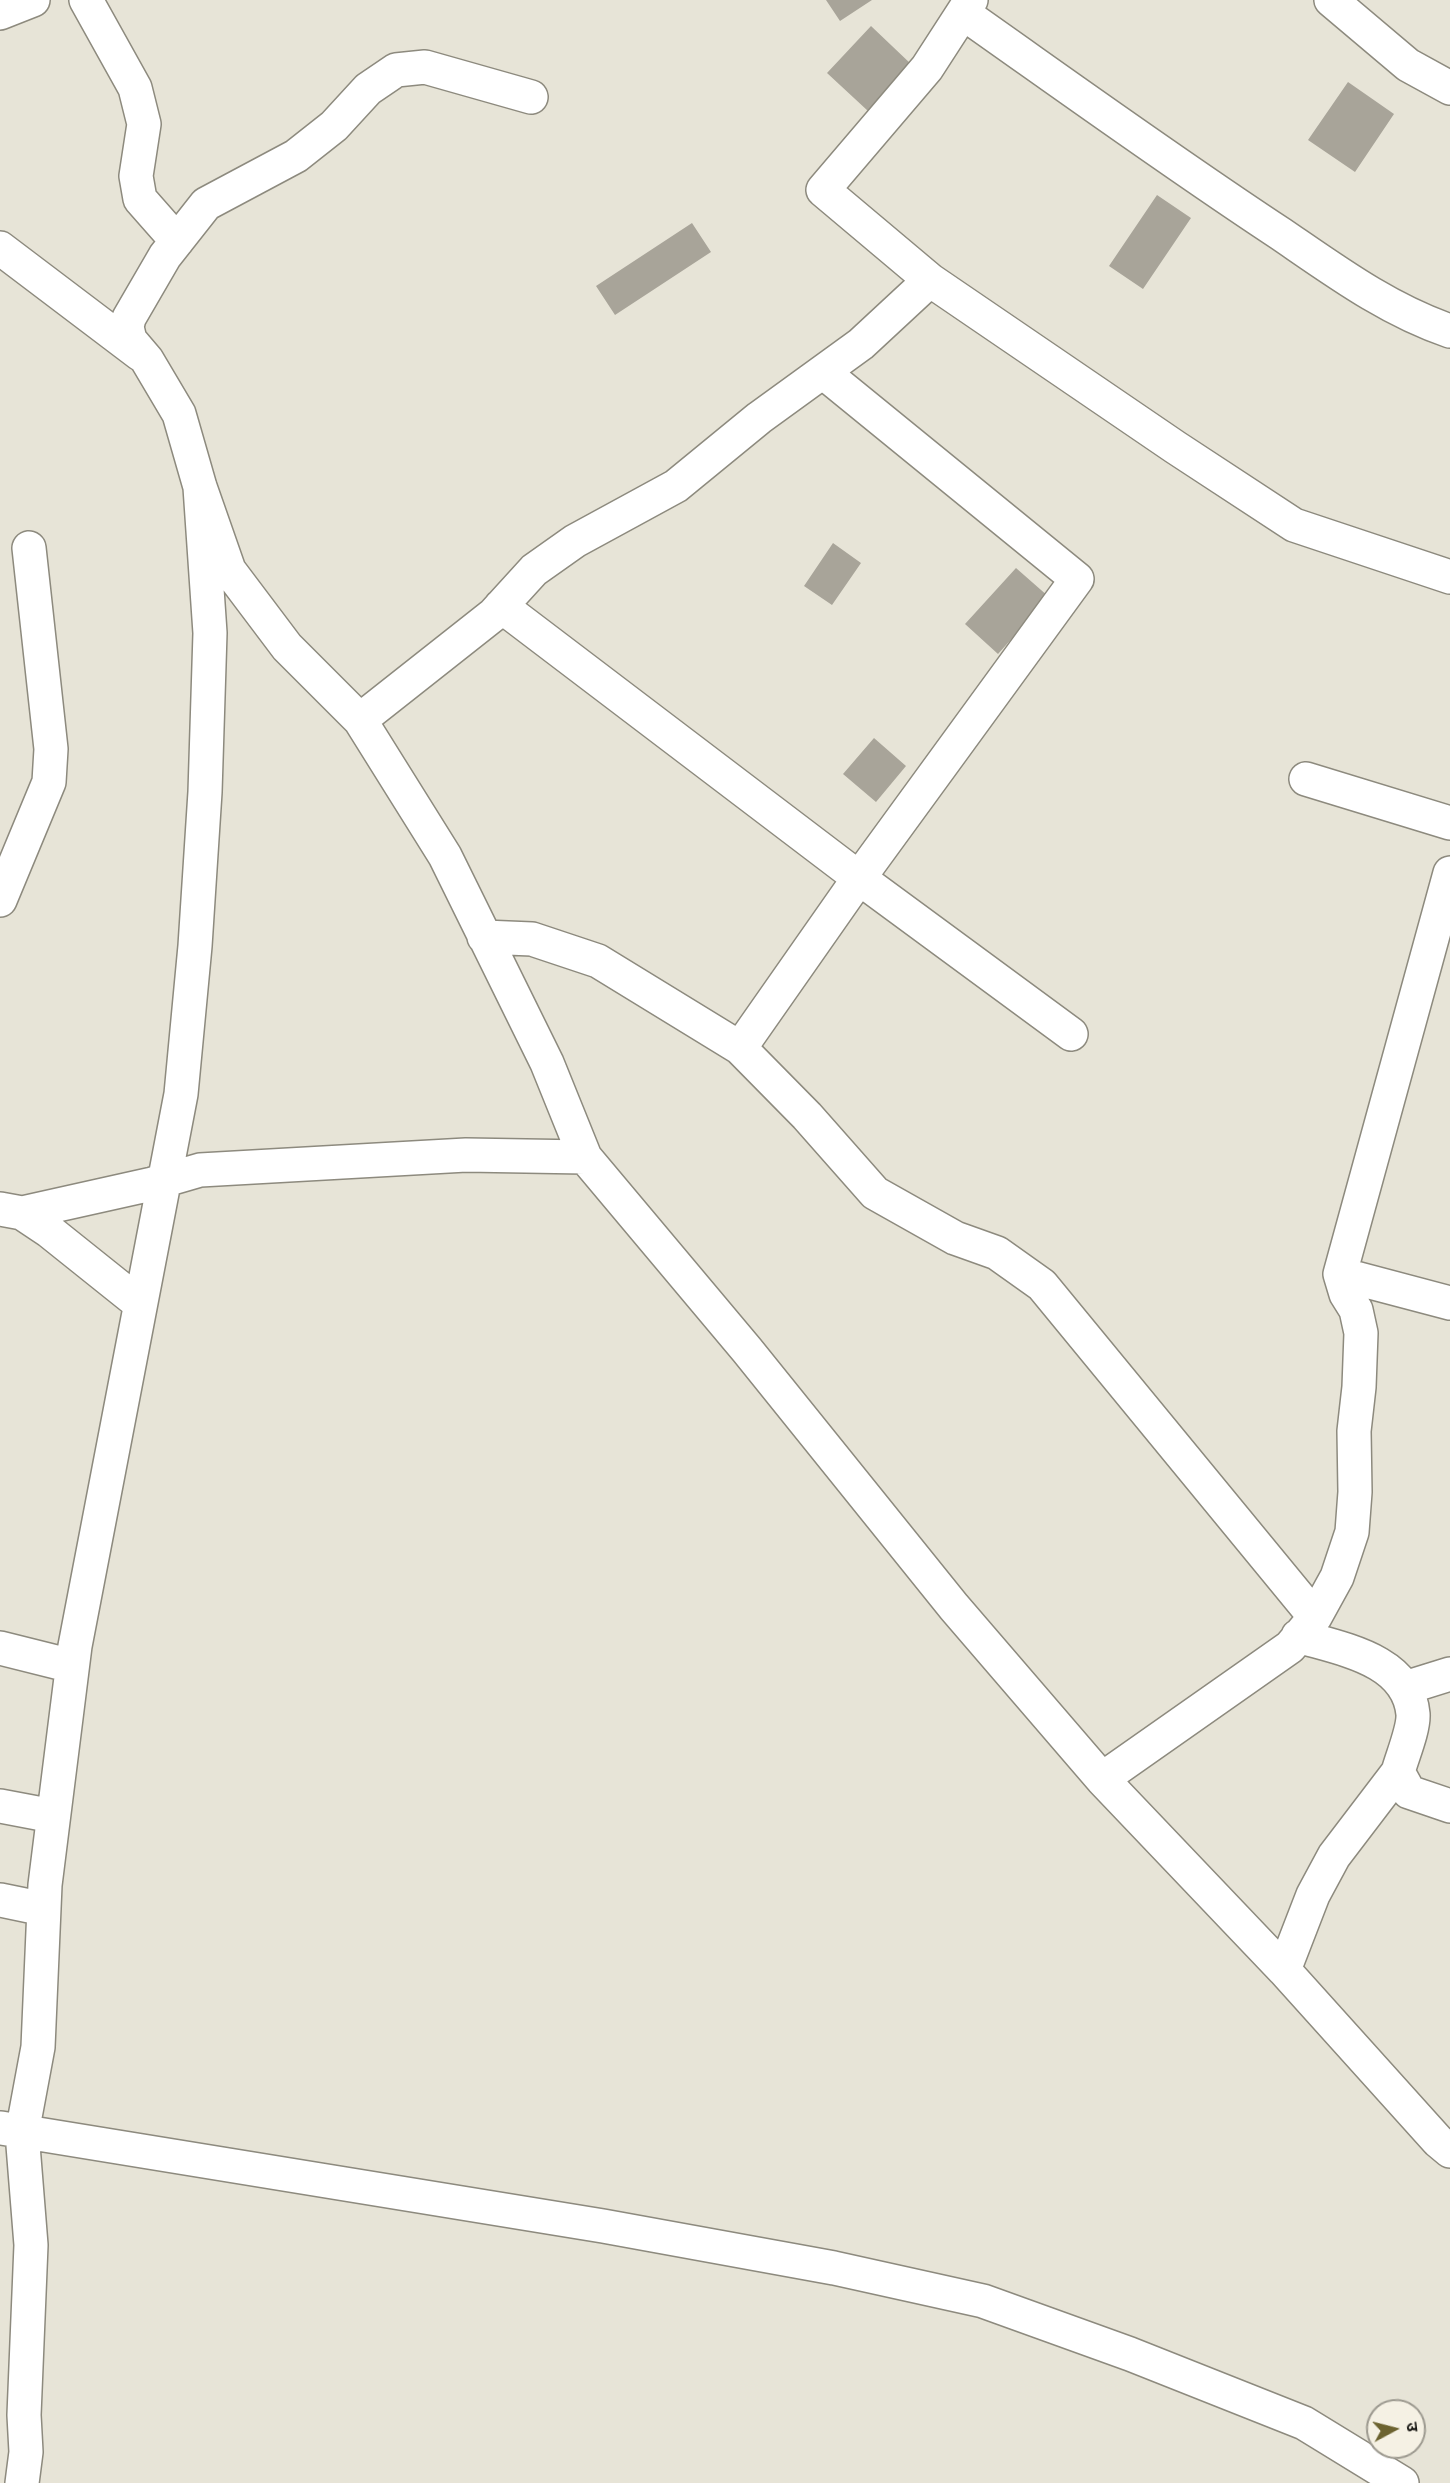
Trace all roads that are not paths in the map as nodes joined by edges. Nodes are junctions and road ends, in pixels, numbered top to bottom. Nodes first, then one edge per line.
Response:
1 (33, 0) edge
2 (86, 0) edge
3 (1331, 0) edge
4 (967, 6) edge
5 (0, 13) edge
6 (1450, 88) edge
7 (531, 97) dead end
8 (177, 241) junction
9 (0, 248) edge
10 (930, 280) junction
11 (1450, 331) edge
12 (147, 360) junction
13 (823, 372) junction
14 (200, 487) junction
15 (29, 548) dead end
16 (1450, 577) edge
17 (501, 606) junction
18 (360, 720) junction
19 (1306, 779) dead end
20 (1450, 823) edge
21 (1450, 873) edge
22 (859, 878) junction
23 (0, 900) edge
24 (484, 937) junction
25 (1071, 1034) dead end
26 (740, 1048) junction
27 (585, 1157) junction
28 (163, 1181) junction
29 (11, 1211) edge
30 (1340, 1274) junction
31 (139, 1303) junction
32 (1450, 1303) edge
33 (1307, 1627) junction
34 (0, 1648) edge
35 (72, 1666) junction
36 (1450, 1674) edge
37 (1405, 1688) junction
38 (1398, 1772) junction
39 (1102, 1779) junction
40 (0, 1806) edge
41 (1450, 1806) edge
42 (53, 1816) junction
43 (0, 1900) edge
44 (44, 1909) junction
45 (1284, 1970) junction
46 (11, 2131) edge
47 (1450, 2151) edge
48 (16, 2462) edge
49 (1402, 2483) edge

1 - 5 street
2 - 8 street
3 - 6 street
4 - 10 street
4 - 11 street
7 - 8 street
8 - 12 street
9 - 12 street
10 - 13 street
10 - 16 street
12 - 14 street
13 - 17 street
13 - 22 street
14 - 18 street
14 - 28 street
15 - 23 street
17 - 18 street
17 - 22 street
18 - 24 street
19 - 20 street
21 - 30 street
22 - 25 street
22 - 26 street
24 - 26 street
24 - 27 street
26 - 33 street
27 - 28 street
27 - 39 street
28 - 29 street
28 - 31 street
29 - 31 street
30 - 32 street
30 - 33 street
31 - 35 street
33 - 37 street
33 - 39 street
34 - 35 street
35 - 42 street
36 - 37 street
37 - 38 street
38 - 41 street
38 - 45 street
39 - 45 street
40 - 42 street
42 - 44 street
43 - 44 street
44 - 46 street
45 - 47 street
46 - 48 street
46 - 49 street

